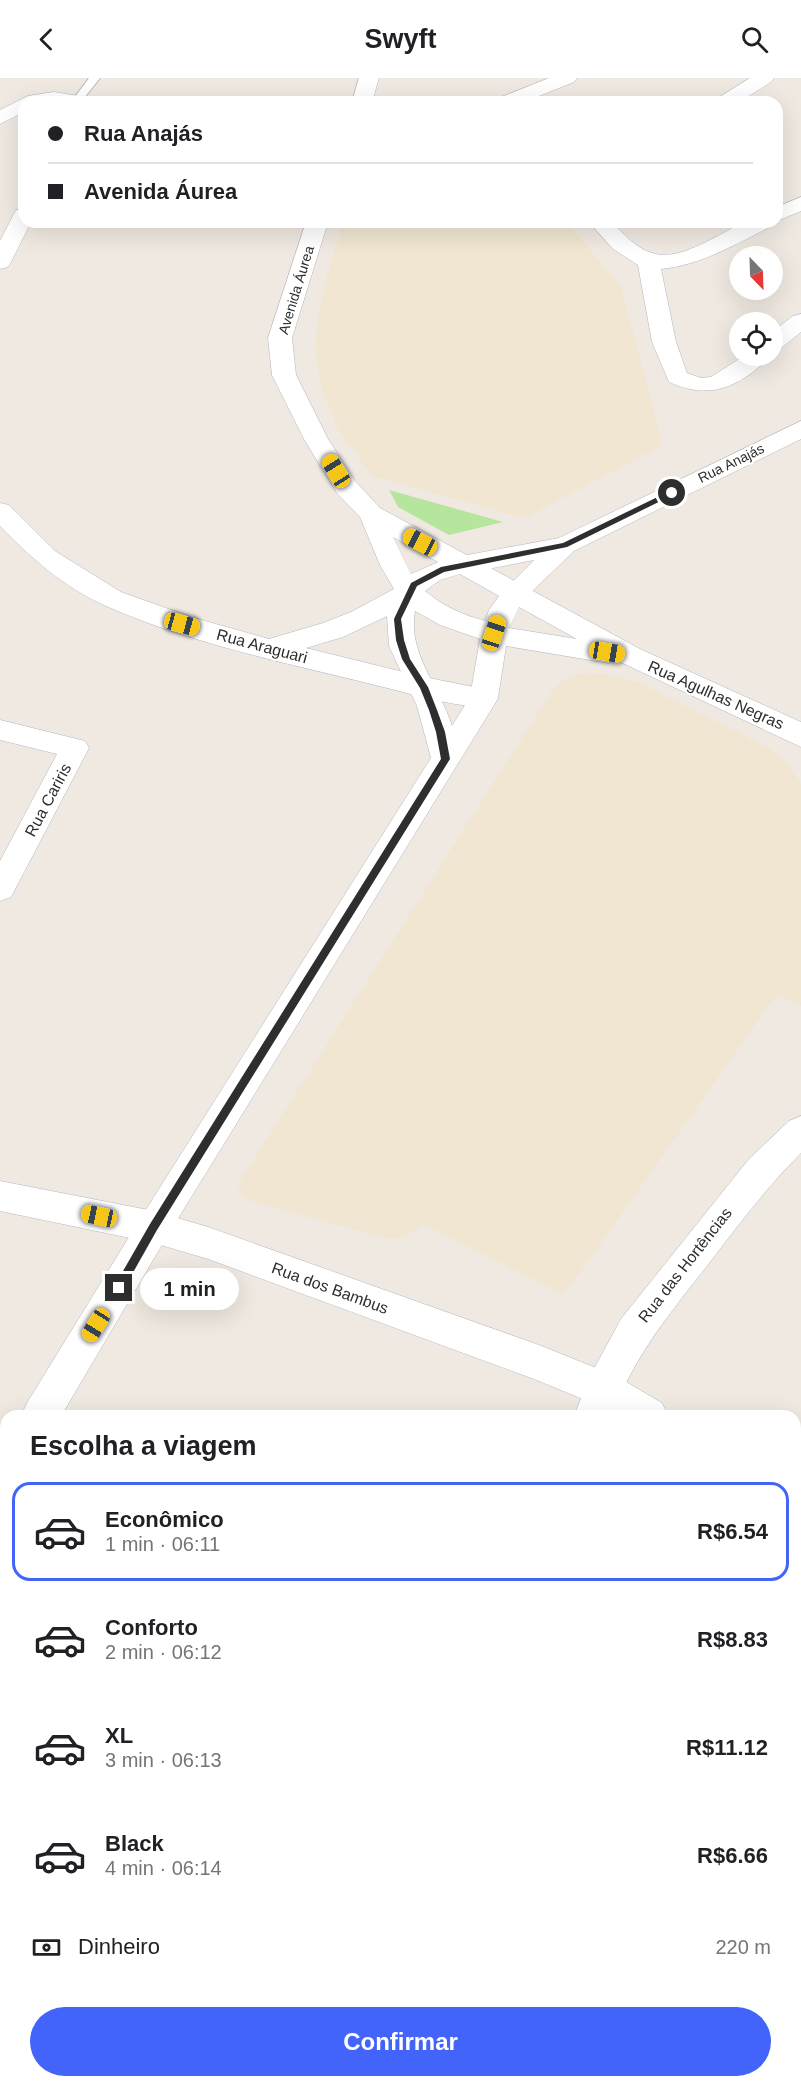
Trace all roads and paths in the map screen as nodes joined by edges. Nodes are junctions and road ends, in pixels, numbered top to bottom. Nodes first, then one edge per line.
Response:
1 (95, 78) edge
2 (369, 78) edge
3 (567, 78) edge
4 (764, 78) edge
5 (82, 96) edge
6 (364, 96) edge
7 (521, 96) edge
8 (735, 96) edge
9 (18, 108) edge
10 (0, 118) edge
11 (801, 203) edge
12 (783, 212) edge
13 (18, 227) edge
14 (315, 228) edge
15 (605, 228) edge
16 (749, 228) edge
17 (648, 260) junction
18 (0, 262) edge
19 (801, 321) edge
20 (783, 335) edge
21 (746, 366) edge
22 (801, 429) edge
23 (0, 511) edge
24 (370, 514) junction
25 (565, 545) junction
26 (462, 565) junction
27 (410, 592) junction
28 (516, 592) junction
29 (494, 633) junction
30 (269, 649) junction
31 (630, 656) junction
32 (424, 687) junction
33 (484, 698) junction
34 (0, 730) edge
35 (798, 731) edge
36 (446, 759) junction
37 (0, 889) edge
38 (801, 1131) edge
39 (0, 1196) edge
40 (154, 1227) junction
41 (598, 1403) edge
42 (44, 1410) edge
43 (625, 1410) edge

1 - 5 lane
2 - 6 street
3 - 7 street
4 - 8 street
9 - 10 street
11 - 12 street
13 - 18 street
14 - 24 street, Avenida Áurea
15 - 17 street
16 - 17 street
17 - 21 street
19 - 20 street
22 - 25 street, Rua Anajás
23 - 30 street, Rua Araguari
24 - 26 street, Avenida Áurea
24 - 27 street, Avenida Áurea
25 - 26 street, Rua Anajás
25 - 28 street, Rua Anajás
26 - 27 street
26 - 28 street, Avenida Áurea
27 - 29 street, Avenida Áurea
27 - 30 street
27 - 32 street
28 - 29 street
28 - 31 street, Rua Agulhas Negras
29 - 31 street, Rua Agulhas Negras
29 - 33 street
30 - 32 street, Rua Araguari
31 - 35 street, Rua Agulhas Negras
32 - 33 street, Rua Araguari
32 - 36 street
33 - 36 street
34 - 37 street, Rua Cariris
36 - 40 street
38 - 41 street, Rua das Hortências
39 - 40 street, Rua dos Bambus
40 - 41 street, Rua dos Bambus
40 - 42 street
41 - 43 street, Rua dos Bambus

